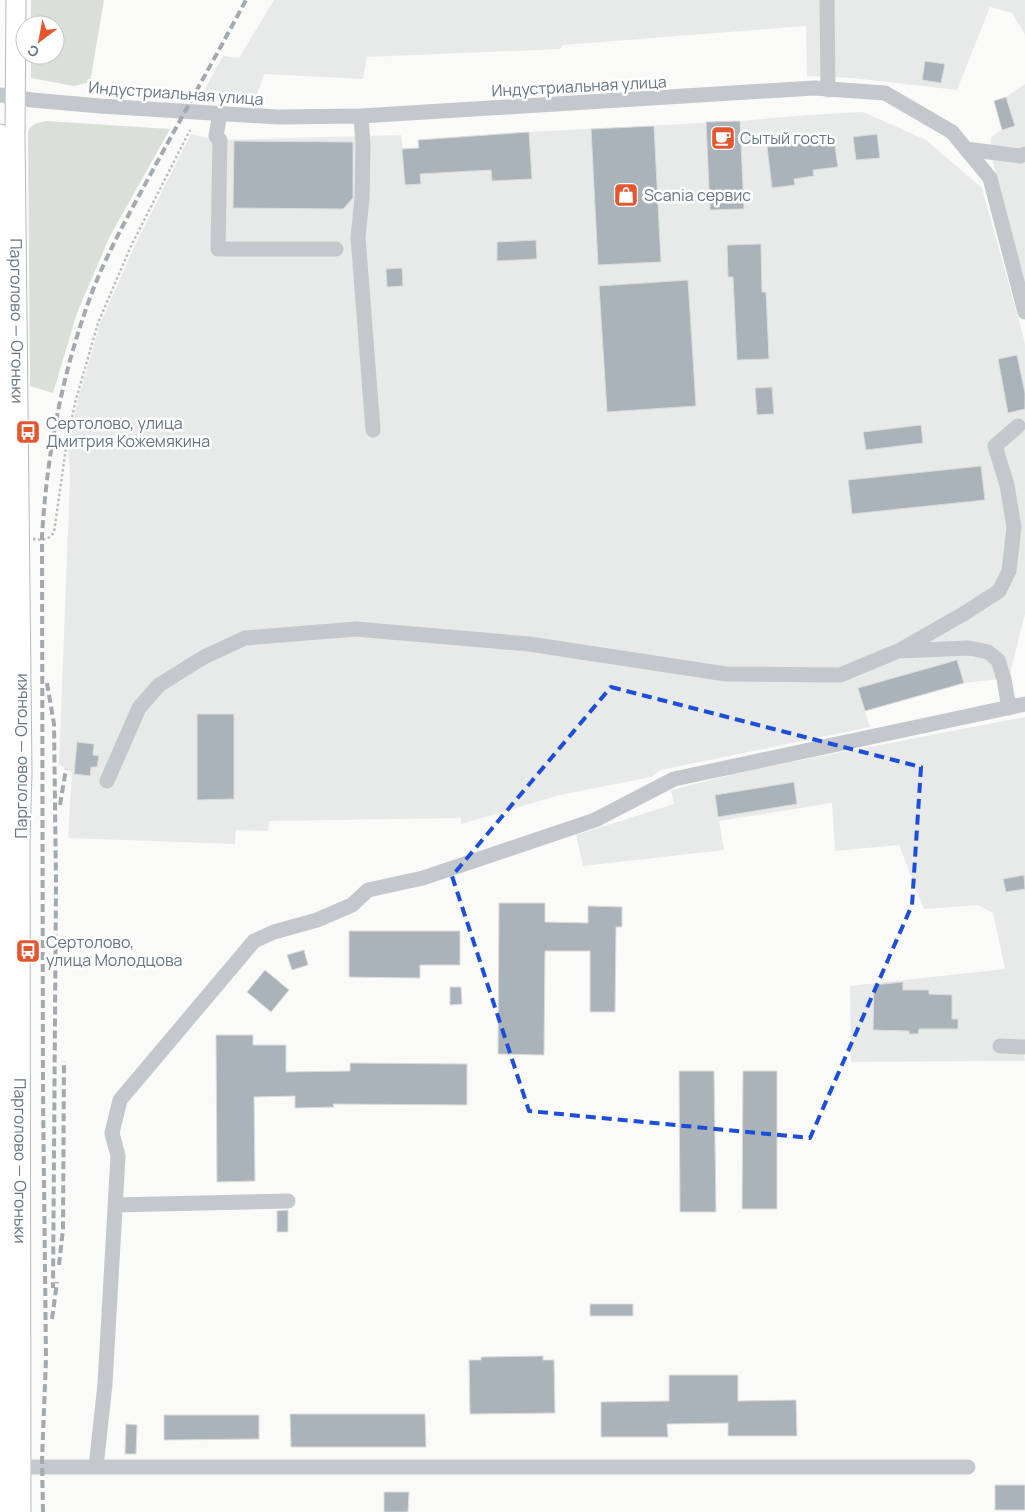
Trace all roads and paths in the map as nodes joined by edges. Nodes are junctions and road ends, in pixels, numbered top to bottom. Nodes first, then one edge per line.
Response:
1 (16, 0) edge
2 (827, 0) edge
3 (828, 90) junction
4 (8, 97) edge
5 (220, 114) junction
6 (360, 116) junction
7 (190, 130) dead end
8 (0, 134) edge
9 (966, 149) junction
10 (1025, 154) edge
11 (336, 249) dead end
12 (1025, 312) edge
13 (1018, 426) dead end
14 (373, 430) dead end
15 (8, 501) edge
16 (29, 538) dead end
17 (898, 651) junction
18 (1025, 704) edge
19 (1009, 708) junction
20 (107, 781) dead end
21 (3, 960) edge
22 (1000, 1046) dead end
23 (1025, 1047) edge
24 (288, 1202) dead end
25 (115, 1205) junction
26 (9, 1223) edge
27 (3, 1446) edge
28 (21, 1467) junction
29 (96, 1467) junction
30 (968, 1467) dead end
31 (7, 1512) edge
32 (21, 1512) edge

1 - 4 main road, Парголово — Огоньки
2 - 3 street
3 - 6 street, Индустриальная улица
3 - 9 street, Индустриальная улица
4 - 5 street, Индустриальная улица
4 - 15 main road, Парголово — Огоньки
5 - 6 street, Индустриальная улица
5 - 11 street
6 - 14 street
7 - 16 path
8 - 15 main road, Парголово — Огоньки
9 - 10 street
9 - 12 street, Индустриальная улица
13 - 17 street
15 - 21 main road, Парголово — Огоньки
15 - 26 main road, Парголово — Огоньки
17 - 19 street
17 - 20 street
18 - 19 street
19 - 25 street
21 - 26 main road, Парголово — Огоньки
22 - 23 street
24 - 25 street
25 - 29 street
26 - 27 main road, Парголово — Огоньки
26 - 28 main road, Парголово — Огоньки
27 - 31 main road, Парголово — Огоньки
28 - 29 street
28 - 32 main road, Парголово — Огоньки
29 - 30 street

